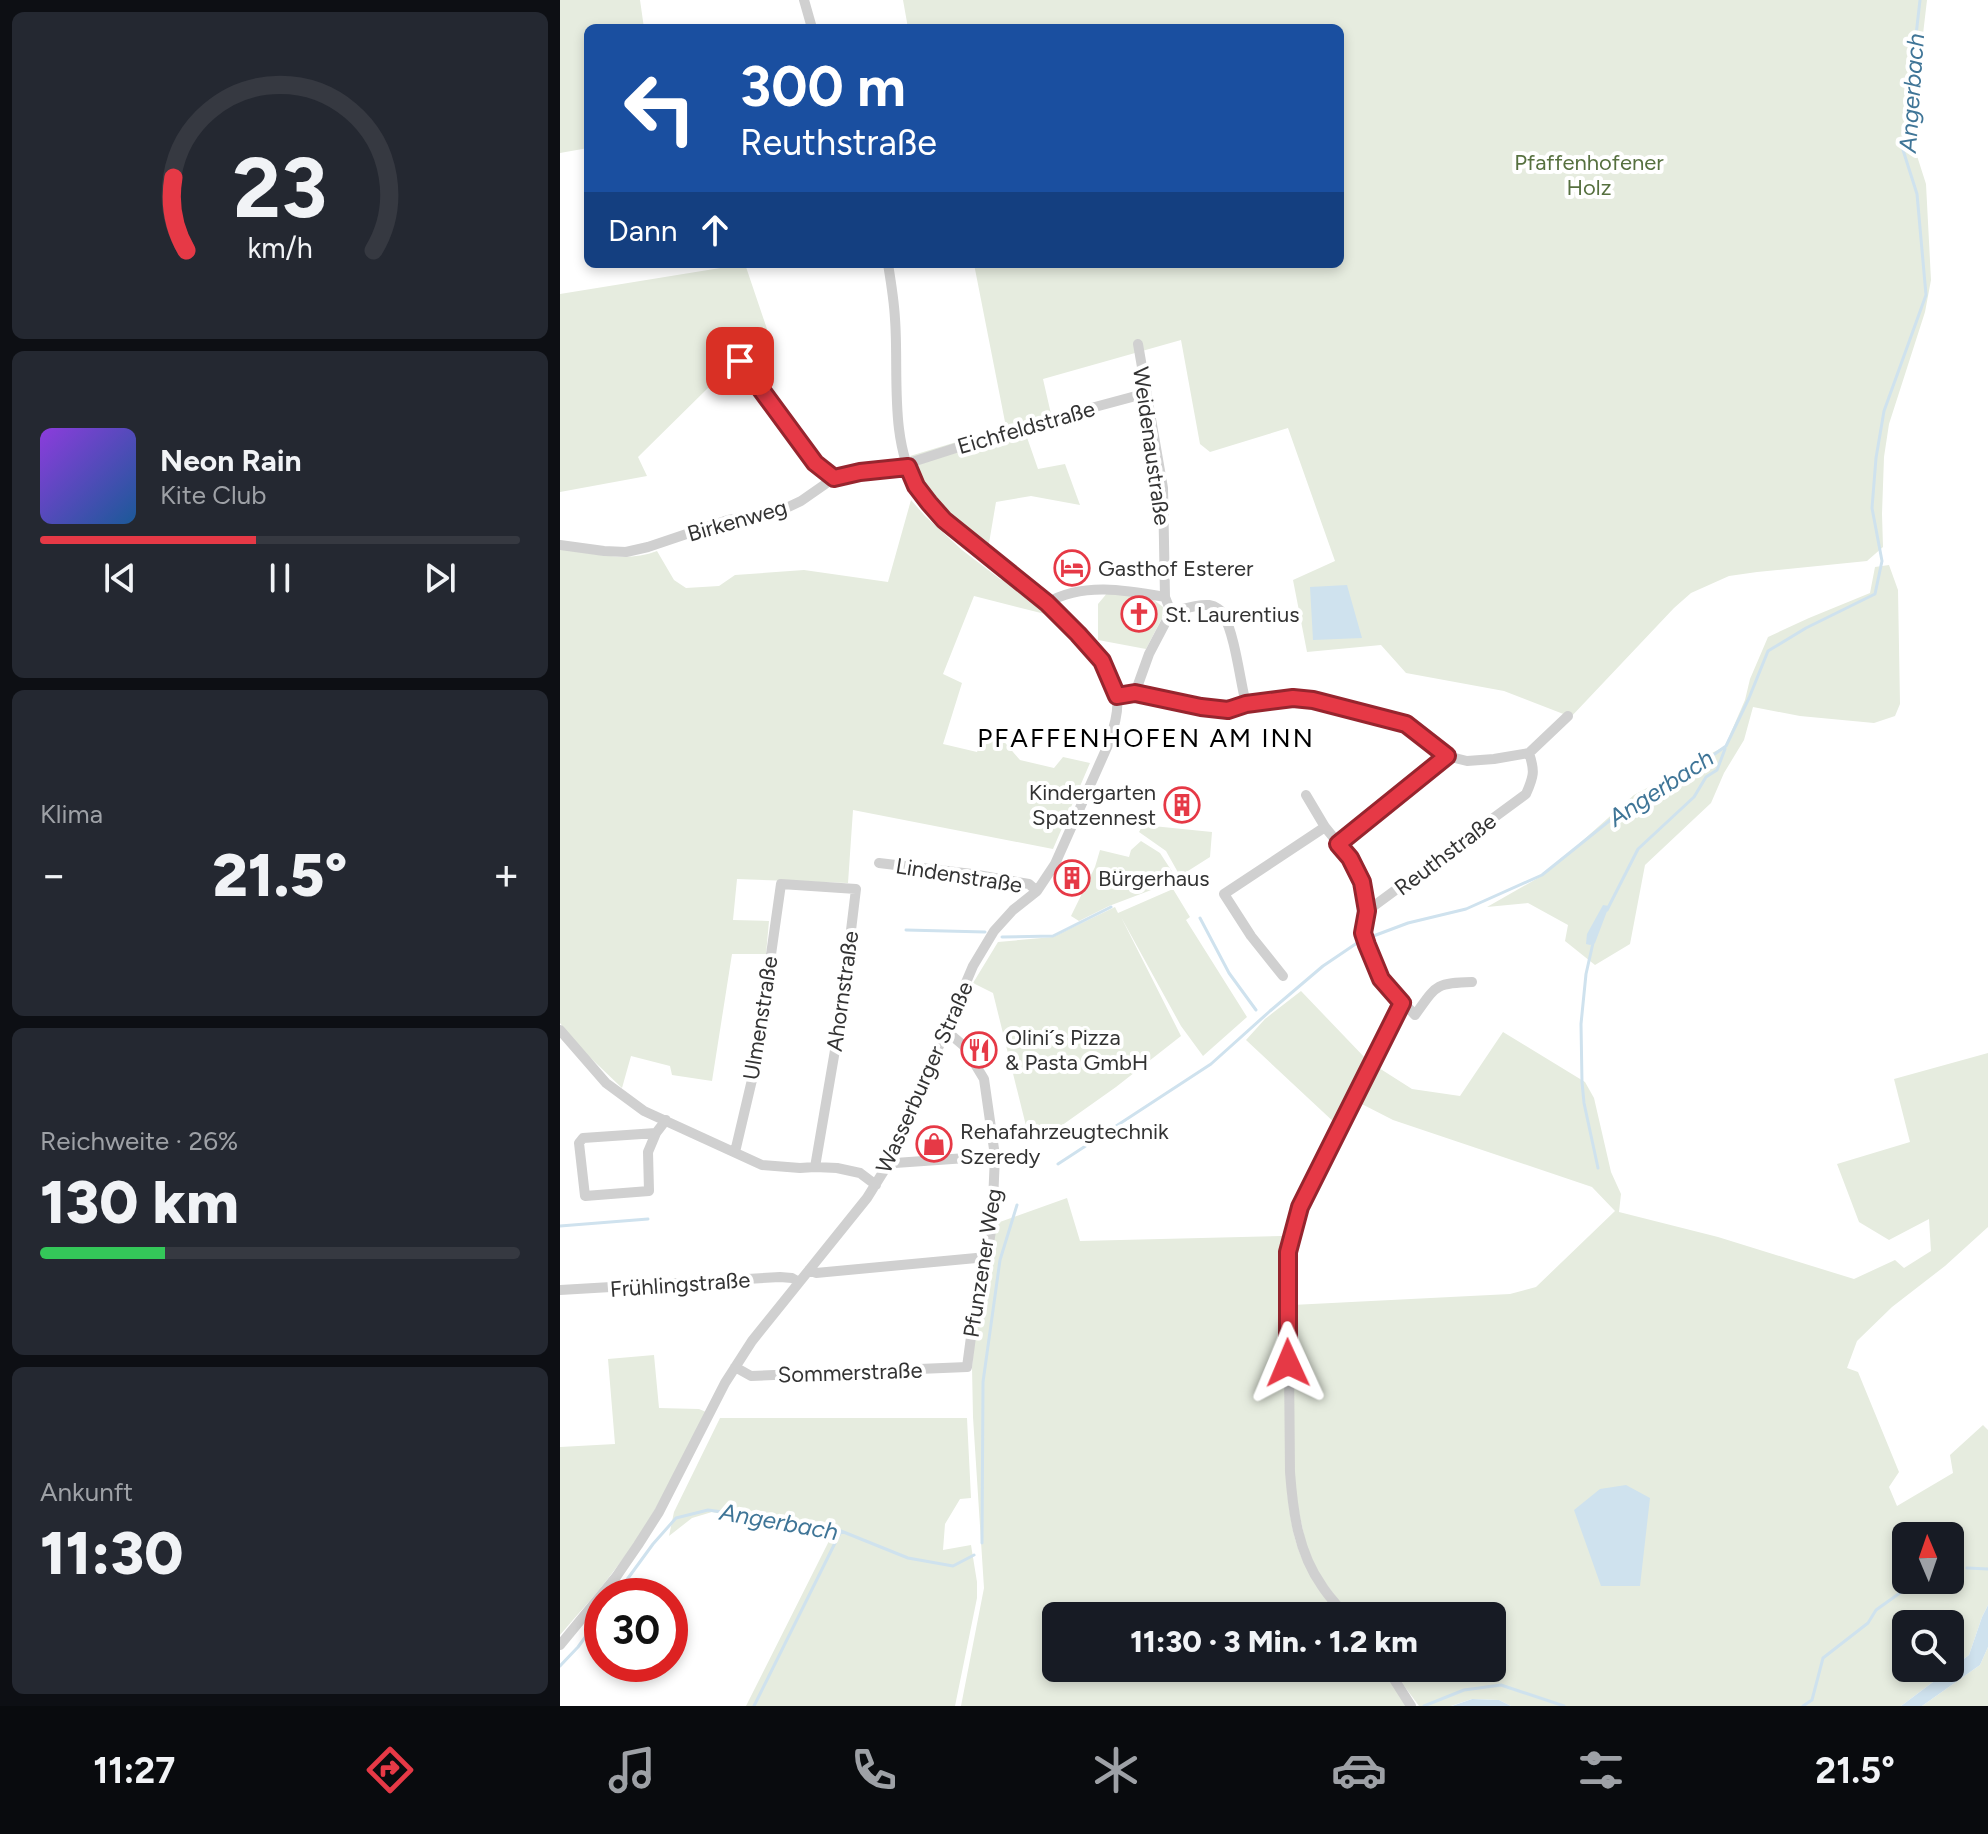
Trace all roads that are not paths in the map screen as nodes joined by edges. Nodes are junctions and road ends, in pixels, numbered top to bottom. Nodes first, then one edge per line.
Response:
1 (804, 0) edge
2 (811, 24) edge
3 (889, 268) edge
4 (1138, 344) dead end
5 (740, 361) dead end
6 (1147, 393) junction
7 (907, 465) junction
8 (834, 478) junction
9 (560, 545) edge
10 (1165, 597) junction
11 (1047, 603) junction
12 (1171, 612) junction
13 (1135, 693) junction
14 (1117, 696) junction
15 (1246, 704) junction
16 (1568, 716) dead end
17 (1529, 753) junction
18 (1447, 756) junction
19 (1306, 795) dead end
20 (1325, 827) junction
21 (1338, 844) junction
22 (879, 863) dead end
23 (781, 884) joint
24 (1037, 891) junction
25 (1367, 911) junction
26 (1283, 976) dead end
27 (1472, 982) dead end
28 (1402, 1003) junction
29 (944, 1029) junction
30 (560, 1030) edge
31 (666, 1120) junction
32 (656, 1133) junction
33 (735, 1152) junction
34 (995, 1156) junction
35 (890, 1161) junction
36 (815, 1167) junction
37 (876, 1185) junction
38 (987, 1257) junction
39 (809, 1270) junction
40 (799, 1282) junction
41 (560, 1290) edge
42 (735, 1367) junction
43 (967, 1367) joint
44 (1335, 1602) edge
45 (560, 1645) edge
46 (1396, 1682) edge
47 (1411, 1706) edge

1 - 2 street
3 - 7 street
4 - 6 street, Weidenaustraße
5 - 8 street
6 - 7 street, Eichfeldstraße
6 - 10 street, Weidenaustraße
7 - 8 street, Birkenweg
7 - 11 street
8 - 9 street, Birkenweg
10 - 11 street
10 - 12 street
11 - 14 street
12 - 13 street
12 - 15 street
13 - 14 street
13 - 15 street
14 - 24 street, Wasserburger Straße
15 - 18 street
16 - 17 street
17 - 18 street
17 - 25 street, Reuthstraße
18 - 21 street
19 - 20 street
20 - 21 street
20 - 26 street
21 - 25 street
22 - 24 street, Lindenstraße
23 - 33 street, Ulmenstraße
23 - 36 street, Ahornstraße
24 - 29 street, Wasserburger Straße
25 - 28 street
27 - 28 street
28 - 44 street
29 - 34 street, Pfunzener Weg
29 - 35 street, Wasserburger Straße
30 - 31 street
31 - 32 street
31 - 33 street
32 - 32 street
33 - 36 street
34 - 35 street
34 - 38 street, Pfunzener Weg
35 - 37 street, Wasserburger Straße
36 - 37 street
37 - 39 street, Wasserburger Straße
38 - 39 street
38 - 43 street, Pfunzener Weg
39 - 40 street, Wasserburger Straße
40 - 41 street, Frühlingstraße
40 - 42 street, Wasserburger Straße
42 - 43 street, Sommerstraße
42 - 45 street, Wasserburger Straße
46 - 47 street

